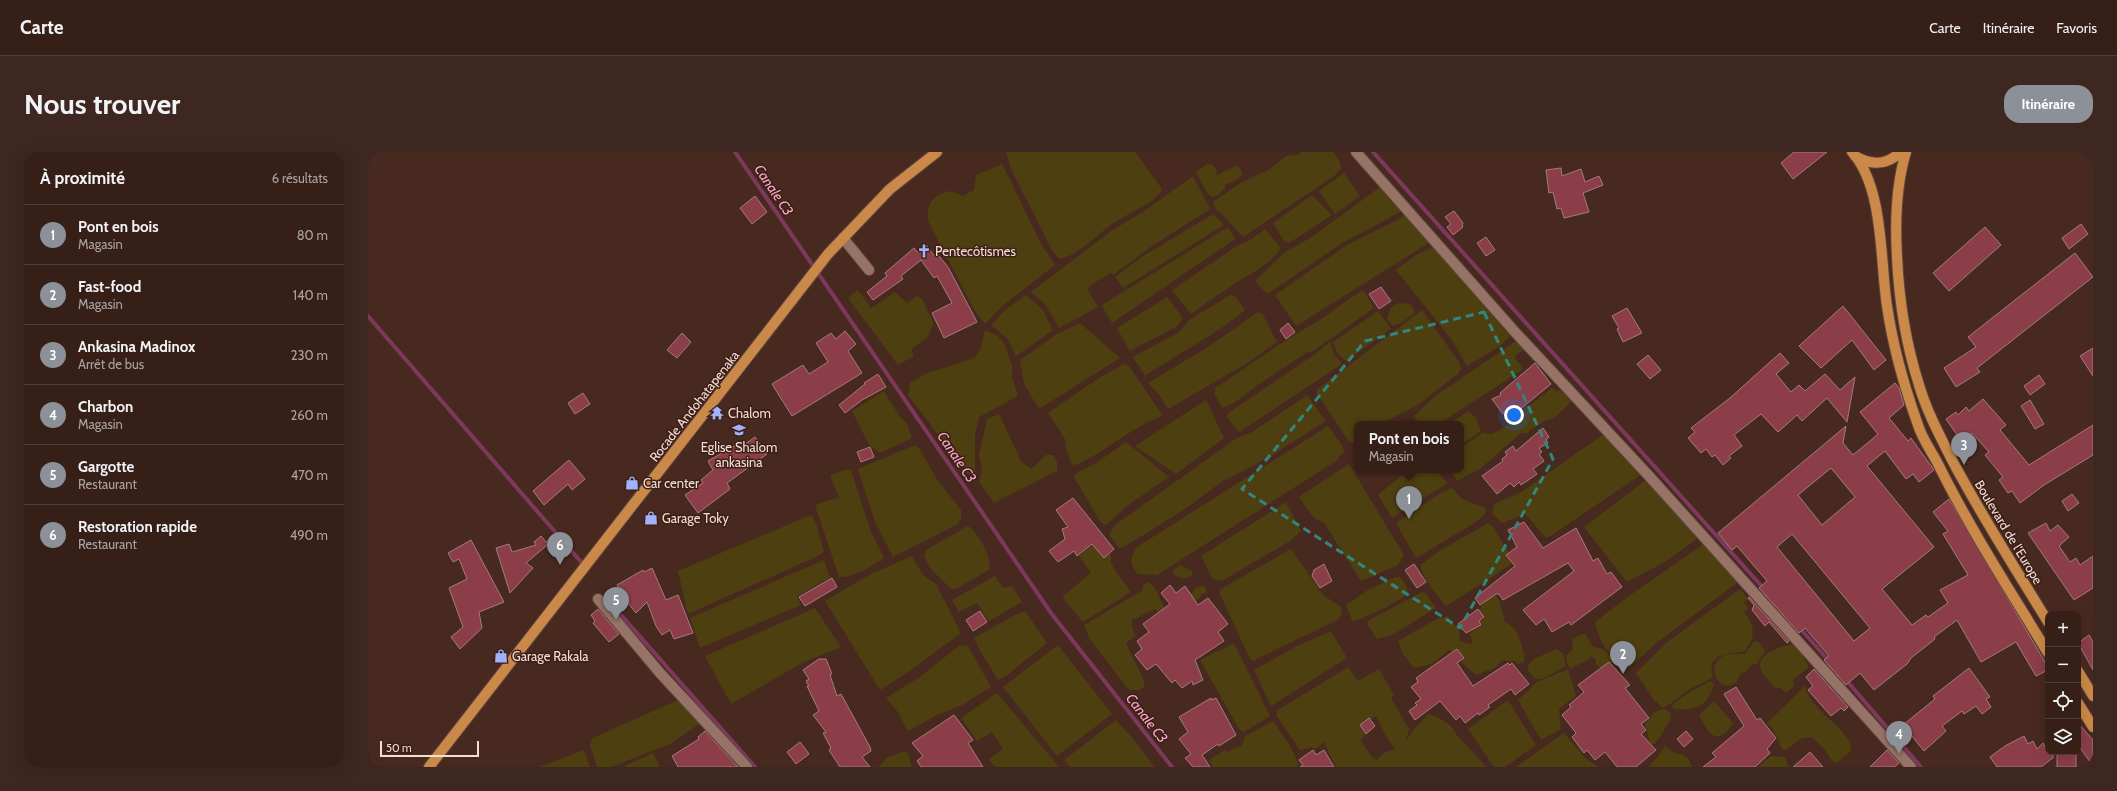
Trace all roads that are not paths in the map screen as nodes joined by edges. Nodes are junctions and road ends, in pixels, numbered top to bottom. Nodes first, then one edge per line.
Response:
1 (937, 152) edge
2 (1356, 152) edge
3 (1900, 152) edge
4 (1906, 152) edge
5 (1853, 154) edge
6 (843, 238) junction
7 (869, 270) dead end
8 (598, 599) dead end
9 (2045, 617) edge
10 (2045, 648) edge
11 (2081, 676) edge
12 (2093, 696) edge
13 (2081, 708) edge
14 (2093, 727) edge
15 (429, 767) edge
16 (746, 767) edge
17 (1911, 767) edge

1 - 6 main road, Rocade Andohatapenaka
2 - 17 street
3 - 5 main road
4 - 9 main road, Boulevard de l'Europe
5 - 10 main road
6 - 7 street
6 - 15 main road, Rocade Andohatapenaka
8 - 16 street
11 - 12 main road
13 - 14 main road

